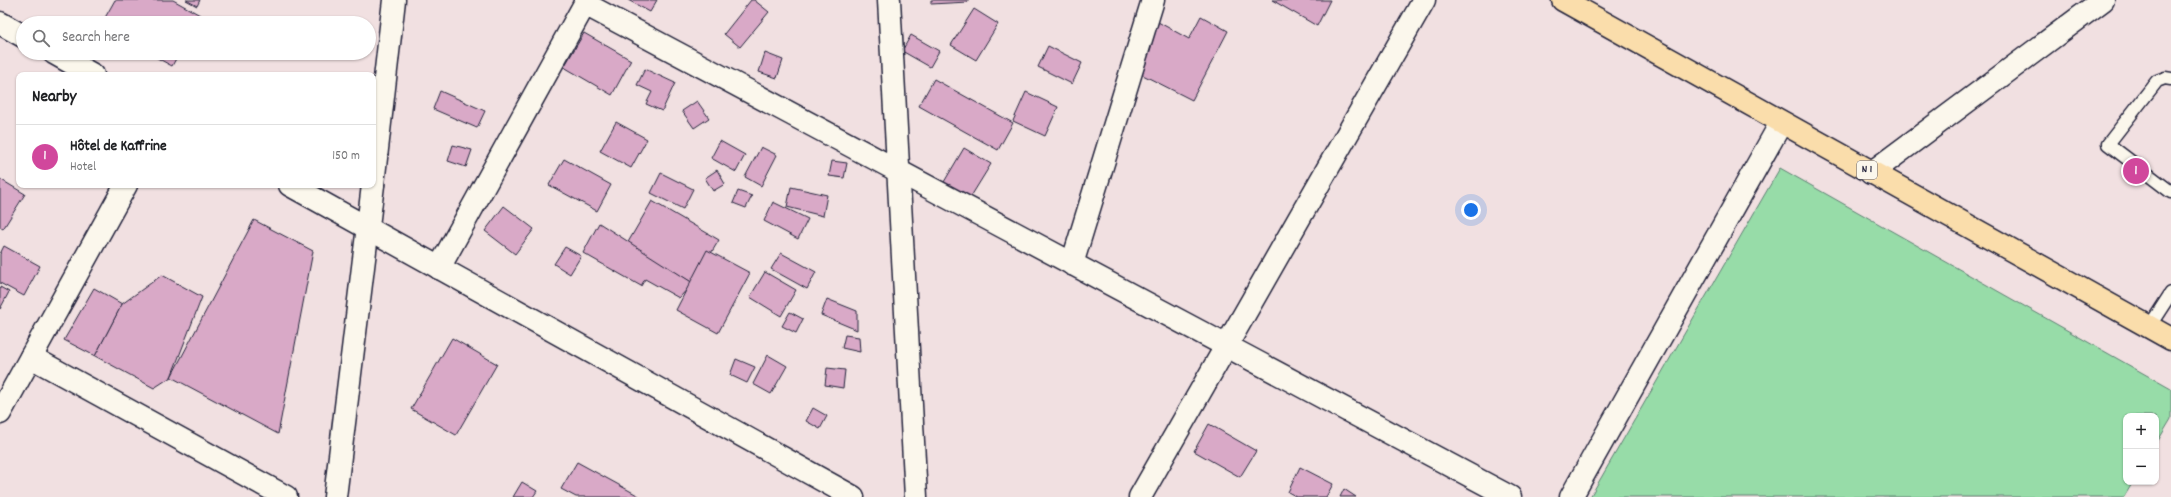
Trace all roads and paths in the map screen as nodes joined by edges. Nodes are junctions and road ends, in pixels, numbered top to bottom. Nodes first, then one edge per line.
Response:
1 (889, 0) edge
2 (1153, 0) edge
3 (1424, 0) edge
4 (1563, 0) edge
5 (2103, 0) edge
6 (392, 1) edge
7 (586, 2) edge
8 (0, 23) edge
9 (16, 32) edge
10 (66, 60) edge
11 (88, 72) edge
12 (2171, 79) edge
13 (1782, 123) junction
14 (376, 155) edge
15 (898, 171) junction
16 (1871, 173) junction
17 (124, 188) edge
18 (295, 188) edge
19 (373, 188) edge
20 (2171, 192) edge
21 (368, 228) junction
22 (1072, 264) junction
23 (439, 268) junction
24 (2171, 293) edge
25 (2149, 327) junction
26 (2171, 339) edge
27 (1227, 346) junction
28 (31, 357) junction
29 (0, 412) edge
30 (286, 497) edge
31 (335, 497) edge
32 (853, 497) edge
33 (916, 497) edge
34 (1140, 497) edge
35 (1510, 497) edge
36 (1571, 497) edge

1 - 15 street
2 - 22 street
3 - 27 street
4 - 13 highway, N 1
5 - 16 street
6 - 14 street
7 - 15 street
7 - 23 street
8 - 9 street
10 - 11 street
12 - 20 lane
13 - 16 highway, N 1
13 - 36 street
15 - 22 street
15 - 33 street
16 - 25 highway, N 1
17 - 28 street
18 - 21 street
19 - 21 street
21 - 23 street
21 - 31 street
22 - 27 street
23 - 32 street
24 - 25 lane
25 - 26 highway, N 1
27 - 34 street
27 - 35 street
28 - 29 street
28 - 30 street

